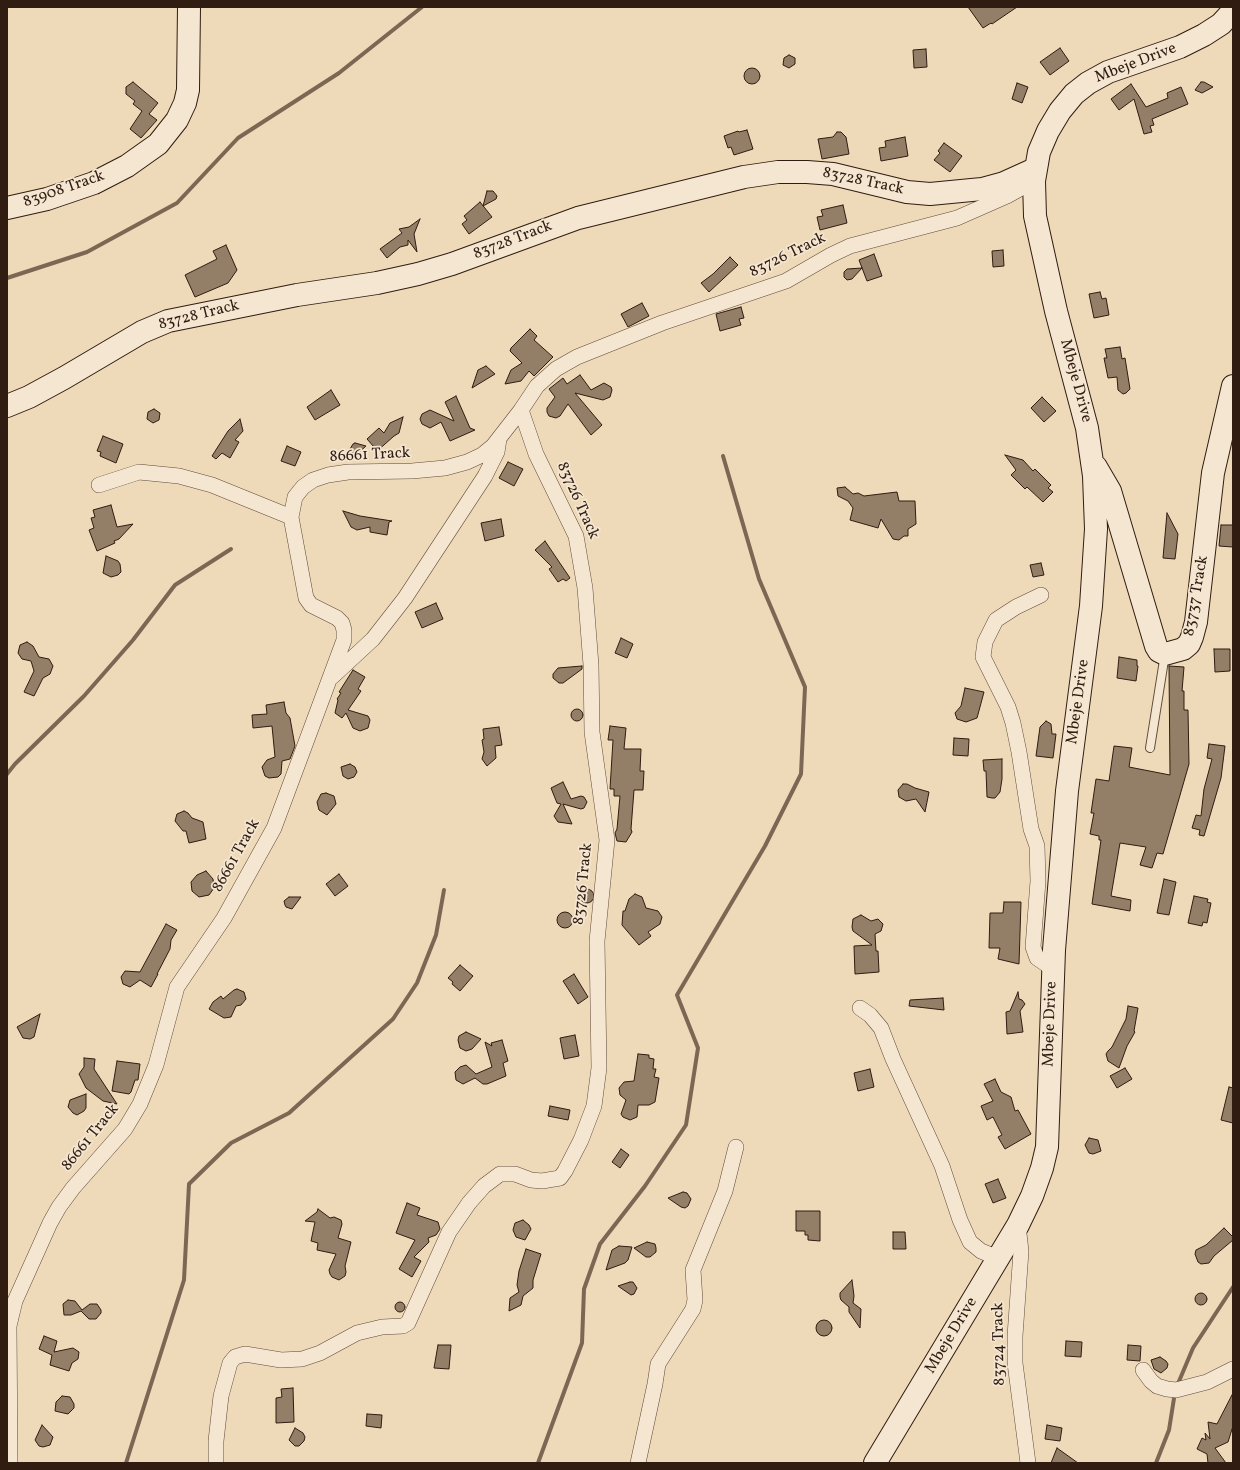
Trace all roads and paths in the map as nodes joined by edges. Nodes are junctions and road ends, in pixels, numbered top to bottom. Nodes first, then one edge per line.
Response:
1 (189, 7) edge
2 (1233, 11) edge
3 (1035, 175) junction
4 (7, 208) edge
5 (1233, 386) edge
6 (7, 406) edge
7 (521, 410) junction
8 (500, 437) junction
9 (1092, 460) junction
10 (99, 485) dead end
11 (291, 517) junction
12 (1041, 595) dead end
13 (1165, 654) junction
14 (331, 678) junction
15 (1150, 748) dead end
16 (1053, 969) junction
17 (860, 1008) dead end
18 (736, 1147) dead end
19 (1018, 1225) junction
20 (998, 1258) junction
21 (1233, 1369) edge
22 (1143, 1370) dead end
23 (10, 1463) edge
24 (216, 1463) edge
25 (638, 1463) edge
26 (875, 1463) edge
27 (1028, 1463) edge

1 - 4 street, 83908 Track
2 - 3 street, Mbeje Drive
3 - 6 street, 83728 Track
3 - 7 street, 83726 Track
3 - 9 street, Mbeje Drive
5 - 13 street, 83737 Track
7 - 8 street, 86661 Track
7 - 24 street, 83726 Track
8 - 11 street, 86661 Track
8 - 14 street
9 - 13 street
9 - 16 street, Mbeje Drive
10 - 11 street
11 - 14 street, 86661 Track
12 - 16 street
13 - 15 lane
14 - 23 street, 86661 Track
16 - 19 street, Mbeje Drive
17 - 20 street
18 - 25 street
19 - 20 street, Mbeje Drive
19 - 27 street, 83724 Track
20 - 26 street, Mbeje Drive
21 - 22 street

